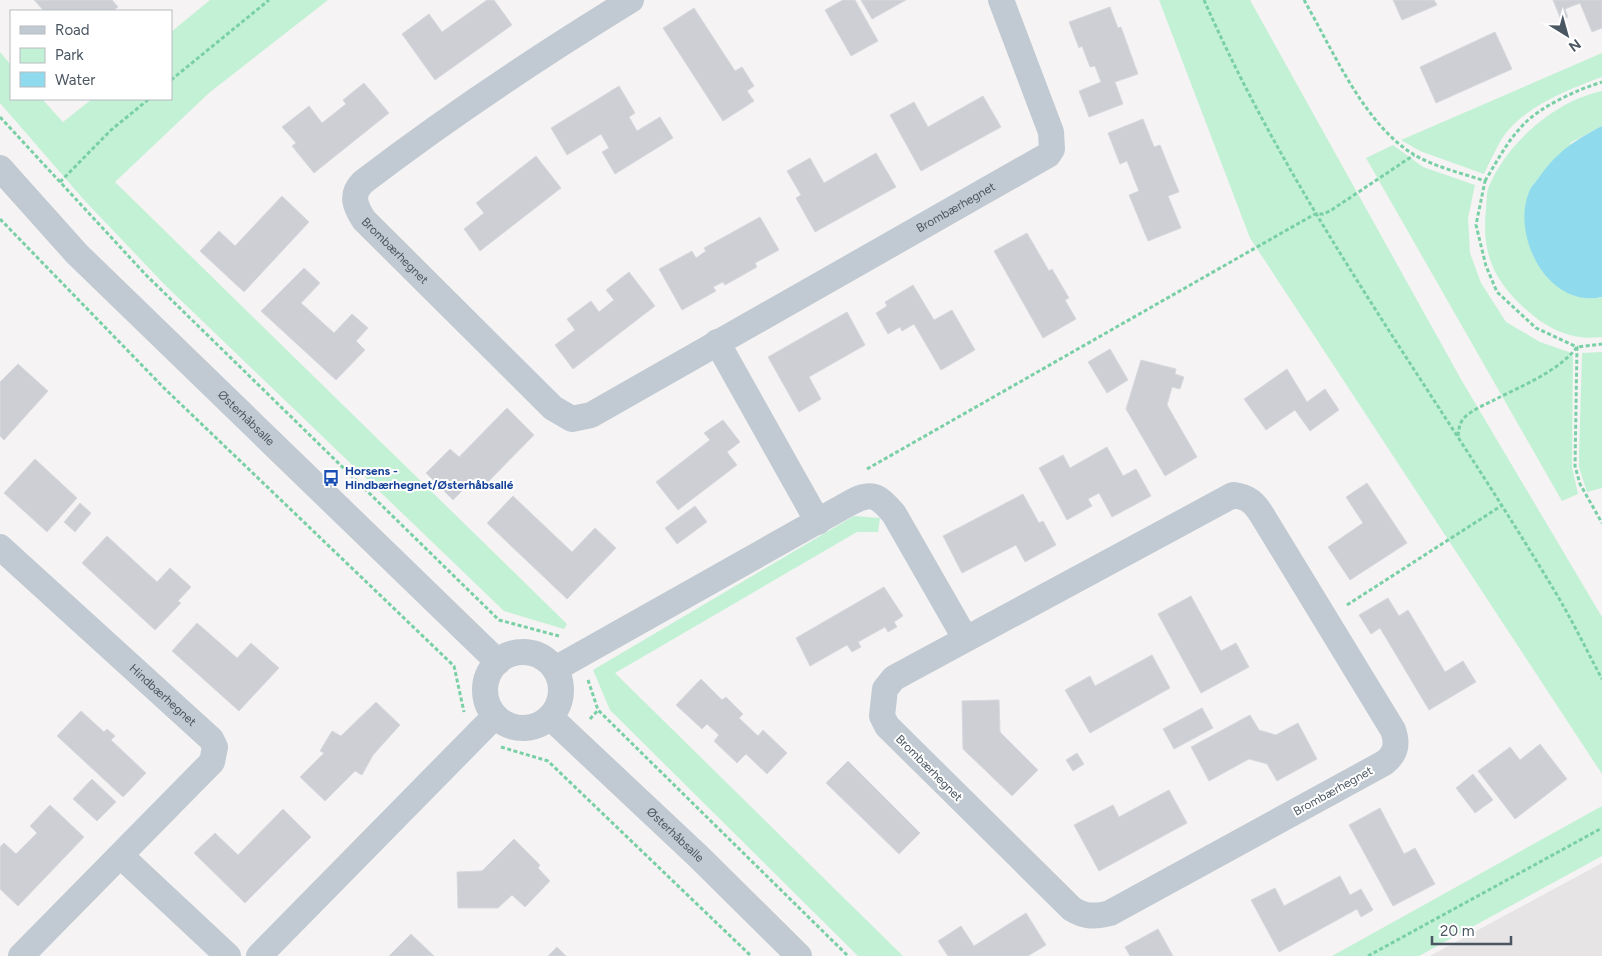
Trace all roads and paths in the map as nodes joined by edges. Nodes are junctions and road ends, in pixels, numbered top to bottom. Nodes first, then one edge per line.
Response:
1 (269, 0) edge
2 (631, 0) edge
3 (1001, 0) edge
4 (1204, 0) edge
5 (1304, 0) edge
6 (172, 79) edge
7 (1602, 82) edge
8 (147, 100) edge
9 (0, 117) edge
10 (1414, 155) junction
11 (0, 168) edge
12 (1485, 180) junction
13 (60, 182) junction
14 (1315, 214) junction
15 (0, 219) edge
16 (717, 342) junction
17 (1602, 344) edge
18 (1577, 347) junction
19 (1457, 437) junction
20 (859, 474) dead end
21 (1501, 506) junction
22 (818, 522) junction
23 (1602, 523) edge
24 (0, 547) edge
25 (1326, 619) junction
26 (560, 636) junction
27 (965, 638) junction
28 (565, 654) junction
29 (498, 662) junction
30 (1602, 678) edge
31 (550, 717) junction
32 (488, 723) junction
33 (1602, 828) edge
34 (122, 856) junction
35 (21, 956) edge
36 (228, 956) edge
37 (259, 956) edge
38 (751, 956) edge
39 (799, 956) edge
40 (848, 956) edge
41 (1368, 956) edge

1 - 6 path
2 - 16 street, Brombærhegnet
3 - 16 street, Brombærhegnet
4 - 14 path
5 - 10 path
7 - 12 path
8 - 13 path
9 - 13 path
10 - 12 path
10 - 14 path
11 - 29 street, Østerhåbsalle
12 - 18 path
13 - 26 path
14 - 19 path
14 - 20 path
15 - 32 path
16 - 22 street
17 - 18 path
18 - 19 path
18 - 23 path
19 - 21 path
21 - 25 path
21 - 30 path
22 - 27 street
22 - 28 street
24 - 34 street, Hindbærhegnet
25 - 27 street, Brombærhegnet
25 - 27 street, Brombærhegnet
26 - 28 path
26 - 28 path
28 - 29 street
28 - 31 street
28 - 40 path
29 - 32 street
31 - 32 street
31 - 39 street, Østerhåbsalle
32 - 37 street
32 - 38 path
33 - 41 path
34 - 35 street, Hindbærhegnet
34 - 36 street

